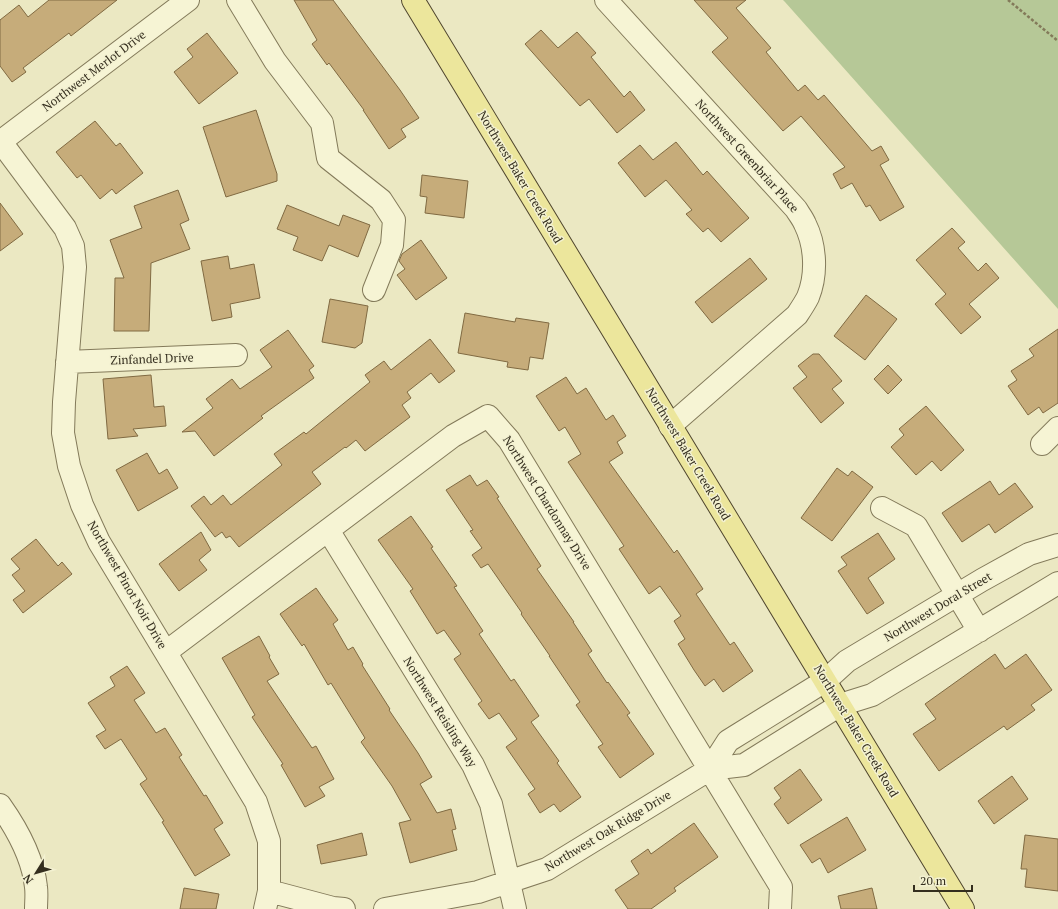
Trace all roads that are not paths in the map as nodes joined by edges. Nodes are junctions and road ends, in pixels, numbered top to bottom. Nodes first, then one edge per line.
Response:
1 (188, 0) edge
2 (238, 0) edge
3 (413, 0) edge
4 (606, 0) edge
5 (0, 142) edge
6 (374, 290) dead end
7 (236, 356) dead end
8 (67, 362) junction
9 (670, 426) junction
10 (1058, 428) edge
11 (1042, 444) dead end
12 (882, 508) dead end
13 (328, 530) junction
14 (1058, 545) edge
15 (1058, 583) edge
16 (957, 595) junction
17 (979, 631) junction
18 (166, 652) junction
19 (825, 681) junction
20 (840, 705) junction
21 (710, 769) junction
22 (0, 805) edge
23 (508, 882) junction
24 (267, 900) edge
25 (36, 909) edge
26 (344, 909) edge
27 (385, 909) edge
28 (515, 909) edge
29 (780, 909) edge
30 (963, 909) edge

1 - 5 street, Northwest Merlot Drive
2 - 6 street
3 - 9 main road, Northwest Baker Creek Road
4 - 9 street, Northwest Greenbriar Place
5 - 8 street, Northwest Pinot Noir Drive
7 - 8 street, Zinfandel Drive
8 - 18 street, Northwest Pinot Noir Drive
9 - 19 main road, Northwest Baker Creek Road
10 - 11 street
12 - 16 street
13 - 18 street, Northwest Chardonnay Drive
13 - 21 street, Northwest Chardonnay Drive
13 - 23 street, Northwest Reisling Way
14 - 16 street, Northwest Doral Street
15 - 17 street
16 - 17 street
16 - 19 street, Northwest Doral Street
17 - 20 street
18 - 24 street, Northwest Pinot Noir Drive
19 - 20 main road, Northwest Baker Creek Road
19 - 21 street, Northwest Oak Ridge Drive
20 - 21 street, Northwest Oak Ridge Drive
20 - 30 main road, Northwest Baker Creek Road
21 - 23 street, Northwest Oak Ridge Drive
21 - 29 street
22 - 25 street
23 - 27 street, Northwest Oak Ridge Drive
23 - 28 street, Northwest Reisling Way
24 - 26 street

